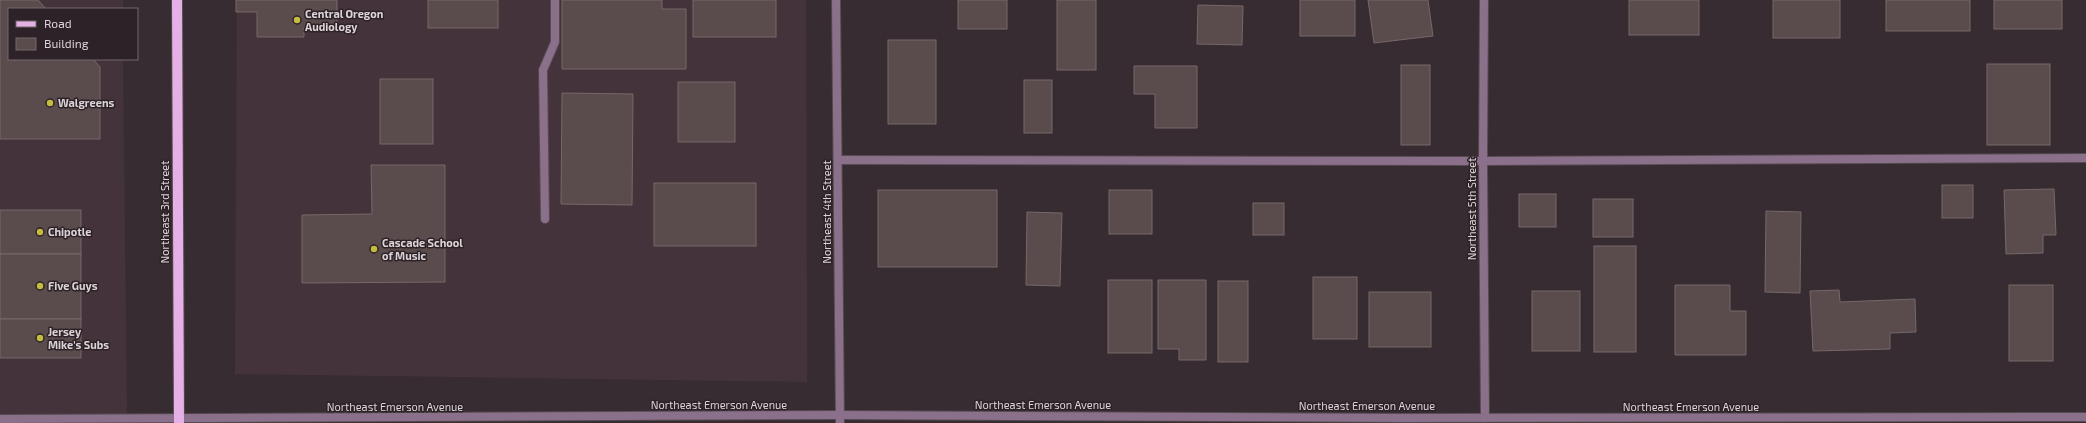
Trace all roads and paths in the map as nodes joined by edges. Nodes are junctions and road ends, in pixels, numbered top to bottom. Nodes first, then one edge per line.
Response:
1 (177, 0) edge
2 (555, 0) edge
3 (836, 0) edge
4 (1484, 0) edge
5 (2086, 158) edge
6 (838, 160) junction
7 (1483, 160) junction
8 (545, 219) dead end
9 (2086, 417) edge
10 (1485, 418) junction
11 (0, 419) edge
12 (840, 419) edge
13 (1403, 420) edge
14 (179, 421) edge
15 (432, 421) edge

1 - 14 main road, Northeast 3rd Street
2 - 8 street
3 - 6 street, Northeast 4th Street
4 - 7 street, Northeast 5th Street
5 - 7 street
6 - 7 street
6 - 12 street, Northeast 4th Street
7 - 10 street, Northeast 5th Street
9 - 10 street, Northeast Emerson Avenue
10 - 13 street, Northeast Emerson Avenue
11 - 14 street, Northeast Emerson Avenue
12 - 13 street, Northeast Emerson Avenue
12 - 15 street, Northeast Emerson Avenue
14 - 15 street, Northeast Emerson Avenue

